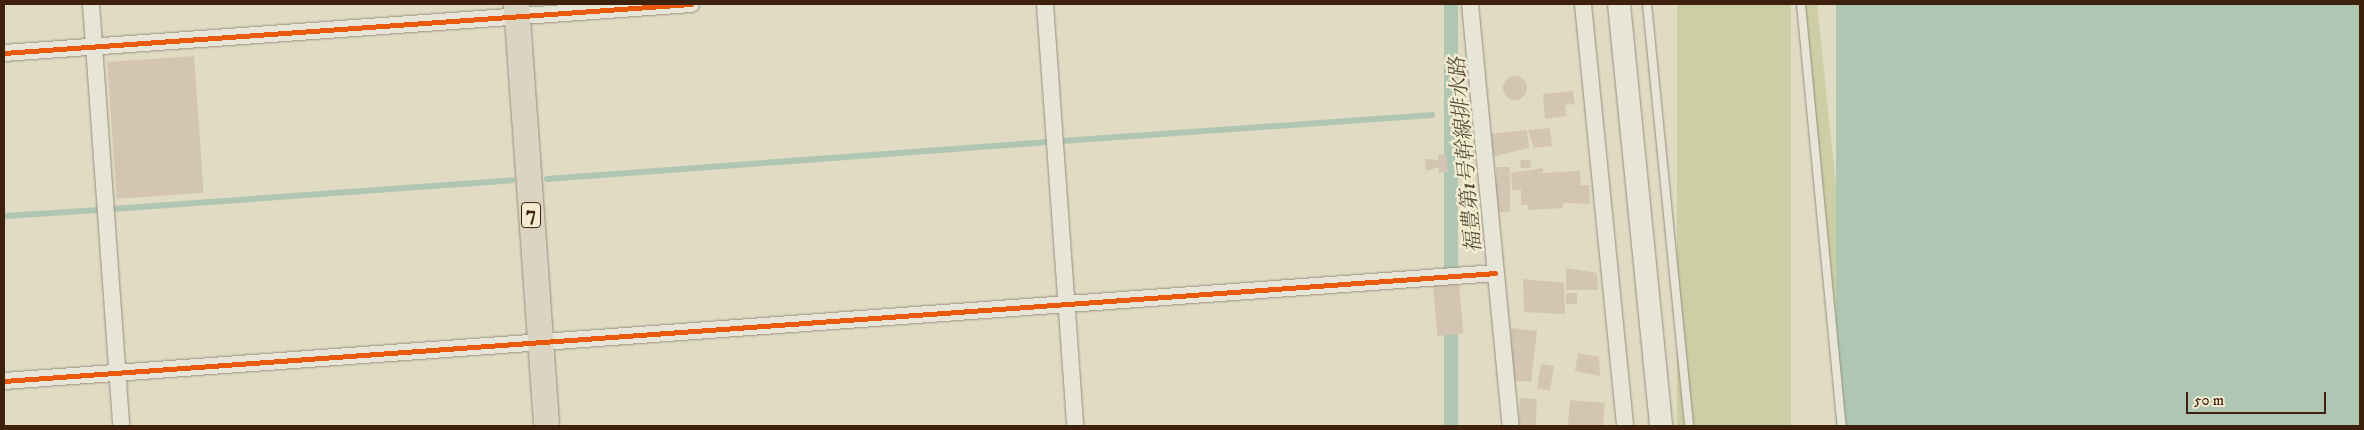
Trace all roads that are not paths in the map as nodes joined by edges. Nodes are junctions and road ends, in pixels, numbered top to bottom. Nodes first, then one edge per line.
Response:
1 (91, 4) edge
2 (691, 4) edge
3 (1045, 4) edge
4 (1470, 4) edge
5 (1583, 4) edge
6 (1619, 4) edge
7 (1647, 4) edge
8 (1801, 4) edge
9 (516, 10) edge
10 (94, 47) junction
11 (4, 53) edge
12 (1493, 273) junction
13 (1066, 305) junction
14 (540, 343) junction
15 (117, 373) junction
16 (4, 381) edge
17 (121, 426) edge
18 (546, 426) edge
19 (1075, 426) edge
20 (1511, 426) edge
21 (1625, 426) edge
22 (1661, 426) edge
23 (1689, 426) edge
24 (1842, 426) edge

1 - 10 street
2 - 9 street
3 - 13 street
4 - 12 street
5 - 21 street
6 - 22 street
7 - 23 lane
8 - 24 lane
9 - 10 street
9 - 14 main road, 7
10 - 11 street
10 - 15 street
12 - 13 street
12 - 20 street
13 - 14 street
13 - 19 street
14 - 15 street
14 - 18 main road, 7
15 - 16 street
15 - 17 street

